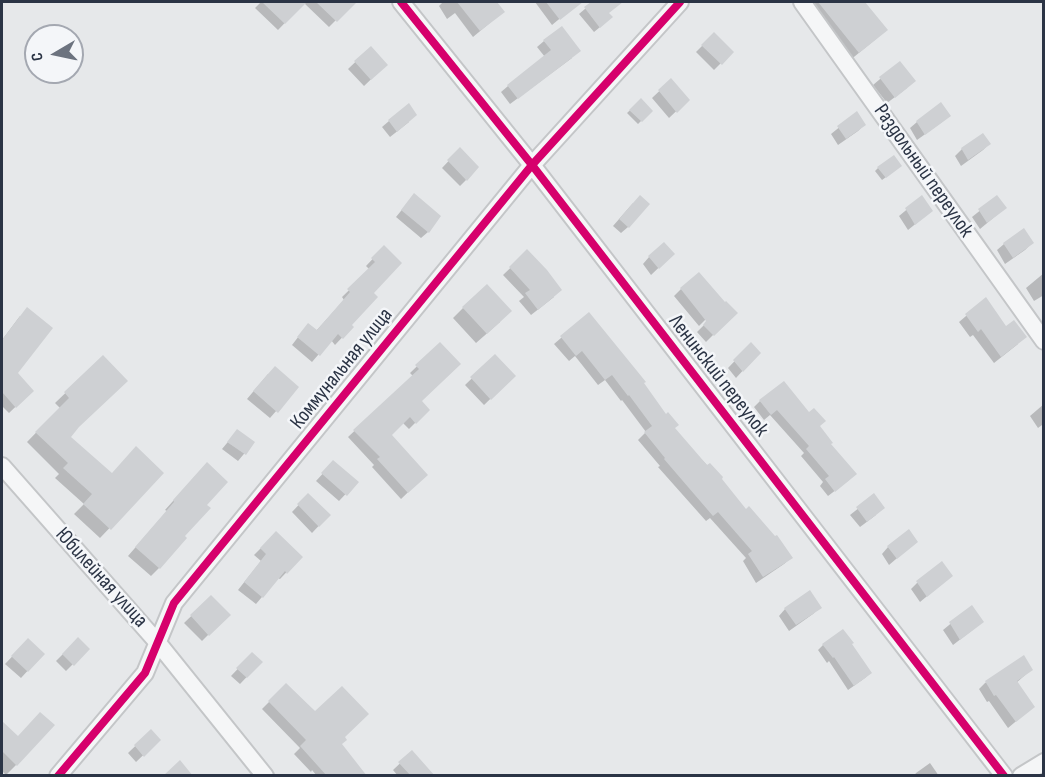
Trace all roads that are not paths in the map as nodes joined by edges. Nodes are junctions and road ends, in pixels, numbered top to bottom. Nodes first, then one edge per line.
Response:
1 (401, 2) edge
2 (680, 2) edge
3 (802, 2) edge
4 (532, 165) junction
5 (1044, 341) edge
6 (2, 466) edge
7 (158, 643) junction
8 (1044, 762) edge
9 (58, 776) edge
10 (265, 776) edge
11 (1004, 776) edge
12 (1021, 776) edge

1 - 4 street, Ленинский переулок
2 - 4 street, Коммунальная улица
3 - 5 street, Раздольный переулок
4 - 7 street, Коммунальная улица
4 - 11 street, Ленинский переулок
6 - 7 street, Юбилейная улица
7 - 9 street, Коммунальная улица
7 - 10 street, Юбилейная улица
8 - 12 street

